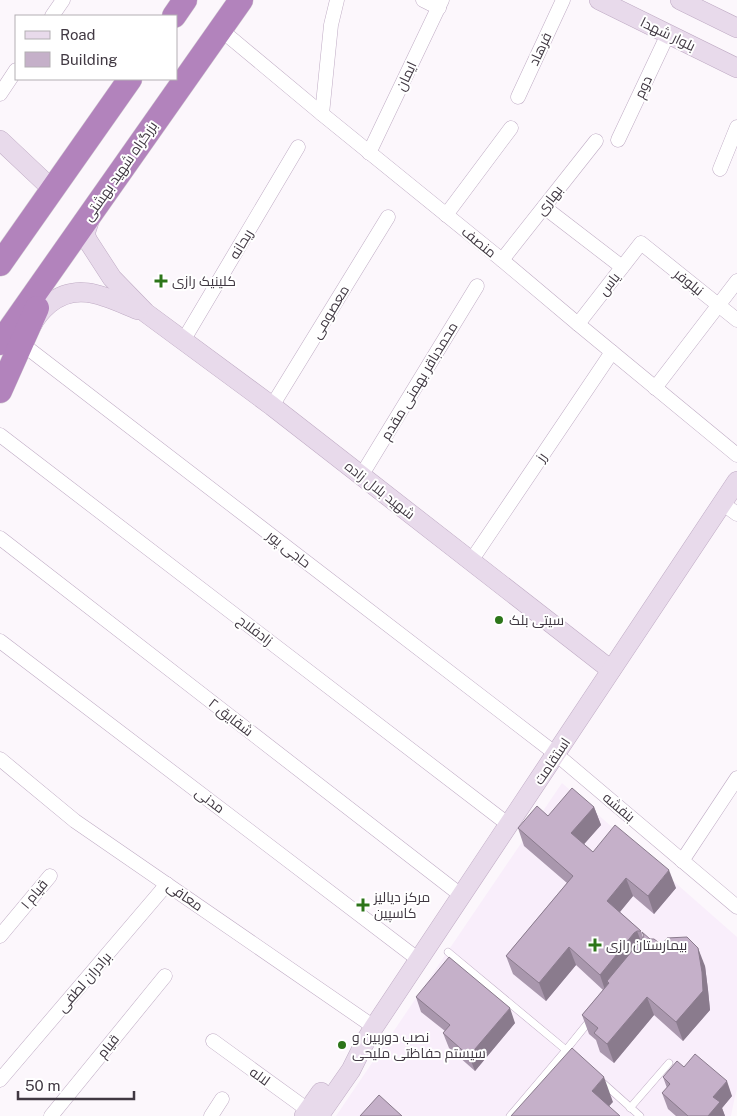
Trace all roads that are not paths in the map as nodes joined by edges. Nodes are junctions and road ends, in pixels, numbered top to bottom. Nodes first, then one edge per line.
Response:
1 (63, 0) edge
2 (186, 0) edge
3 (241, 0) edge
4 (337, 0) edge
5 (423, 0) edge
6 (563, 0) edge
7 (599, 0) edge
8 (680, 0) edge
9 (440, 4) edge
10 (53, 15) edge
11 (175, 15) edge
12 (737, 28) edge
13 (220, 29) junction
14 (668, 34) junction
15 (737, 68) edge
16 (15, 72) edge
17 (129, 80) edge
18 (0, 94) edge
19 (518, 97) dead end
20 (322, 114) junction
21 (737, 127) edge
22 (511, 128) dead end
23 (0, 140) edge
24 (618, 140) dead end
25 (596, 141) dead end
26 (298, 147) dead end
27 (369, 153) junction
28 (720, 169) dead end
29 (52, 189) junction
30 (544, 207) junction
31 (93, 210) junction
32 (446, 215) junction
33 (388, 217) dead end
34 (641, 243) joint
35 (502, 260) junction
36 (1, 262) edge
37 (622, 267) junction
38 (737, 281) edge
39 (477, 286) dead end
40 (719, 306) junction
41 (146, 313) junction
42 (737, 320) edge
43 (578, 324) junction
44 (183, 341) junction
45 (11, 343) edge
46 (612, 352) junction
47 (655, 388) junction
48 (0, 391) edge
49 (272, 406) junction
50 (0, 435) edge
51 (737, 455) edge
52 (361, 476) junction
53 (737, 481) edge
54 (730, 509) edge
55 (0, 538) edge
56 (471, 561) junction
57 (0, 641) edge
58 (612, 670) junction
59 (556, 754) junction
60 (0, 760) edge
61 (737, 778) edge
62 (509, 825) junction
63 (682, 861) junction
64 (50, 876) dead end
65 (167, 884) junction
66 (462, 896) junction
67 (737, 907) edge
68 (0, 936) edge
69 (448, 952) dead end
70 (419, 960) junction
71 (165, 976) dead end
72 (596, 1013) edge
73 (370, 1034) junction
74 (213, 1041) dead end
75 (566, 1050) junction
76 (573, 1056) edge
77 (669, 1063) dead end
78 (594, 1076) edge
79 (0, 1080) edge
80 (222, 1099) dead end
81 (630, 1108) junction
82 (310, 1114) edge
83 (51, 1116) edge
84 (211, 1116) edge
85 (510, 1116) edge
86 (640, 1116) edge

1 - 10 street
2 - 11 highway
3 - 13 highway, بزرگراه شهید بهشتی
4 - 20 street
5 - 9 street
6 - 19 street, فرهاد
7 - 14 main road, بلوار شهدا
8 - 12 main road
9 - 27 street, ایمان
13 - 20 street, منصف
13 - 31 highway, بزرگراه شهید بهشتی
14 - 15 main road, بلوار شهدا
14 - 24 street, دوم
16 - 18 street
17 - 29 highway
20 - 27 street, منصف
21 - 28 street
22 - 32 street
23 - 29 main road
25 - 30 street, بهاری
26 - 44 street, ریحانه
27 - 32 street, منصف
29 - 36 highway
30 - 35 street, بهاری
30 - 37 street
31 - 41 main road, شهید بلال زاده
31 - 45 highway, بزرگراه شهید بهشتی
32 - 35 street, منصف
33 - 49 street, معصومی
34 - 37 street, یاس
34 - 40 street, نیلوفر
35 - 43 street, منصف
37 - 43 street, یاس
38 - 40 street
39 - 52 street, محمدباقر بهمنی مقدم
40 - 42 street, نیلوفر
40 - 47 street
41 - 44 main road, شهید بلال زاده
41 - 45 main road, شهید بلال زاده
43 - 46 street, منصف
44 - 49 main road, شهید بلال زاده
45 - 48 highway, بزرگراه شهید بهشتی
45 - 59 street, حاجی پور
46 - 47 street, منصف
46 - 56 street, رز
47 - 51 street, منصف
49 - 52 main road, شهید بلال زاده
50 - 62 street, زادفلاح
52 - 56 main road, شهید بلال زاده
53 - 54 main road, استقامت
54 - 58 main road, استقامت
55 - 66 street, شقایق ۲
56 - 58 main road, شهید بلال زاده
57 - 70 street, مدنی
58 - 59 main road, استقامت
59 - 62 main road, استقامت
59 - 63 street, بنفشه
60 - 65 street, معافی
61 - 63 street
62 - 66 main road, استقامت
63 - 67 street, بنفشه
64 - 68 street, قیام ۱
65 - 73 street, معافی
65 - 79 street, برادران لطفی
66 - 70 main road, استقامت
69 - 75 lane
70 - 73 main road, استقامت
71 - 83 street, قیام
72 - 75 lane
73 - 82 main road, استقامت
74 - 82 street, لاله
75 - 76 lane
75 - 85 lane
77 - 81 lane
78 - 81 lane
80 - 84 street
81 - 86 lane

